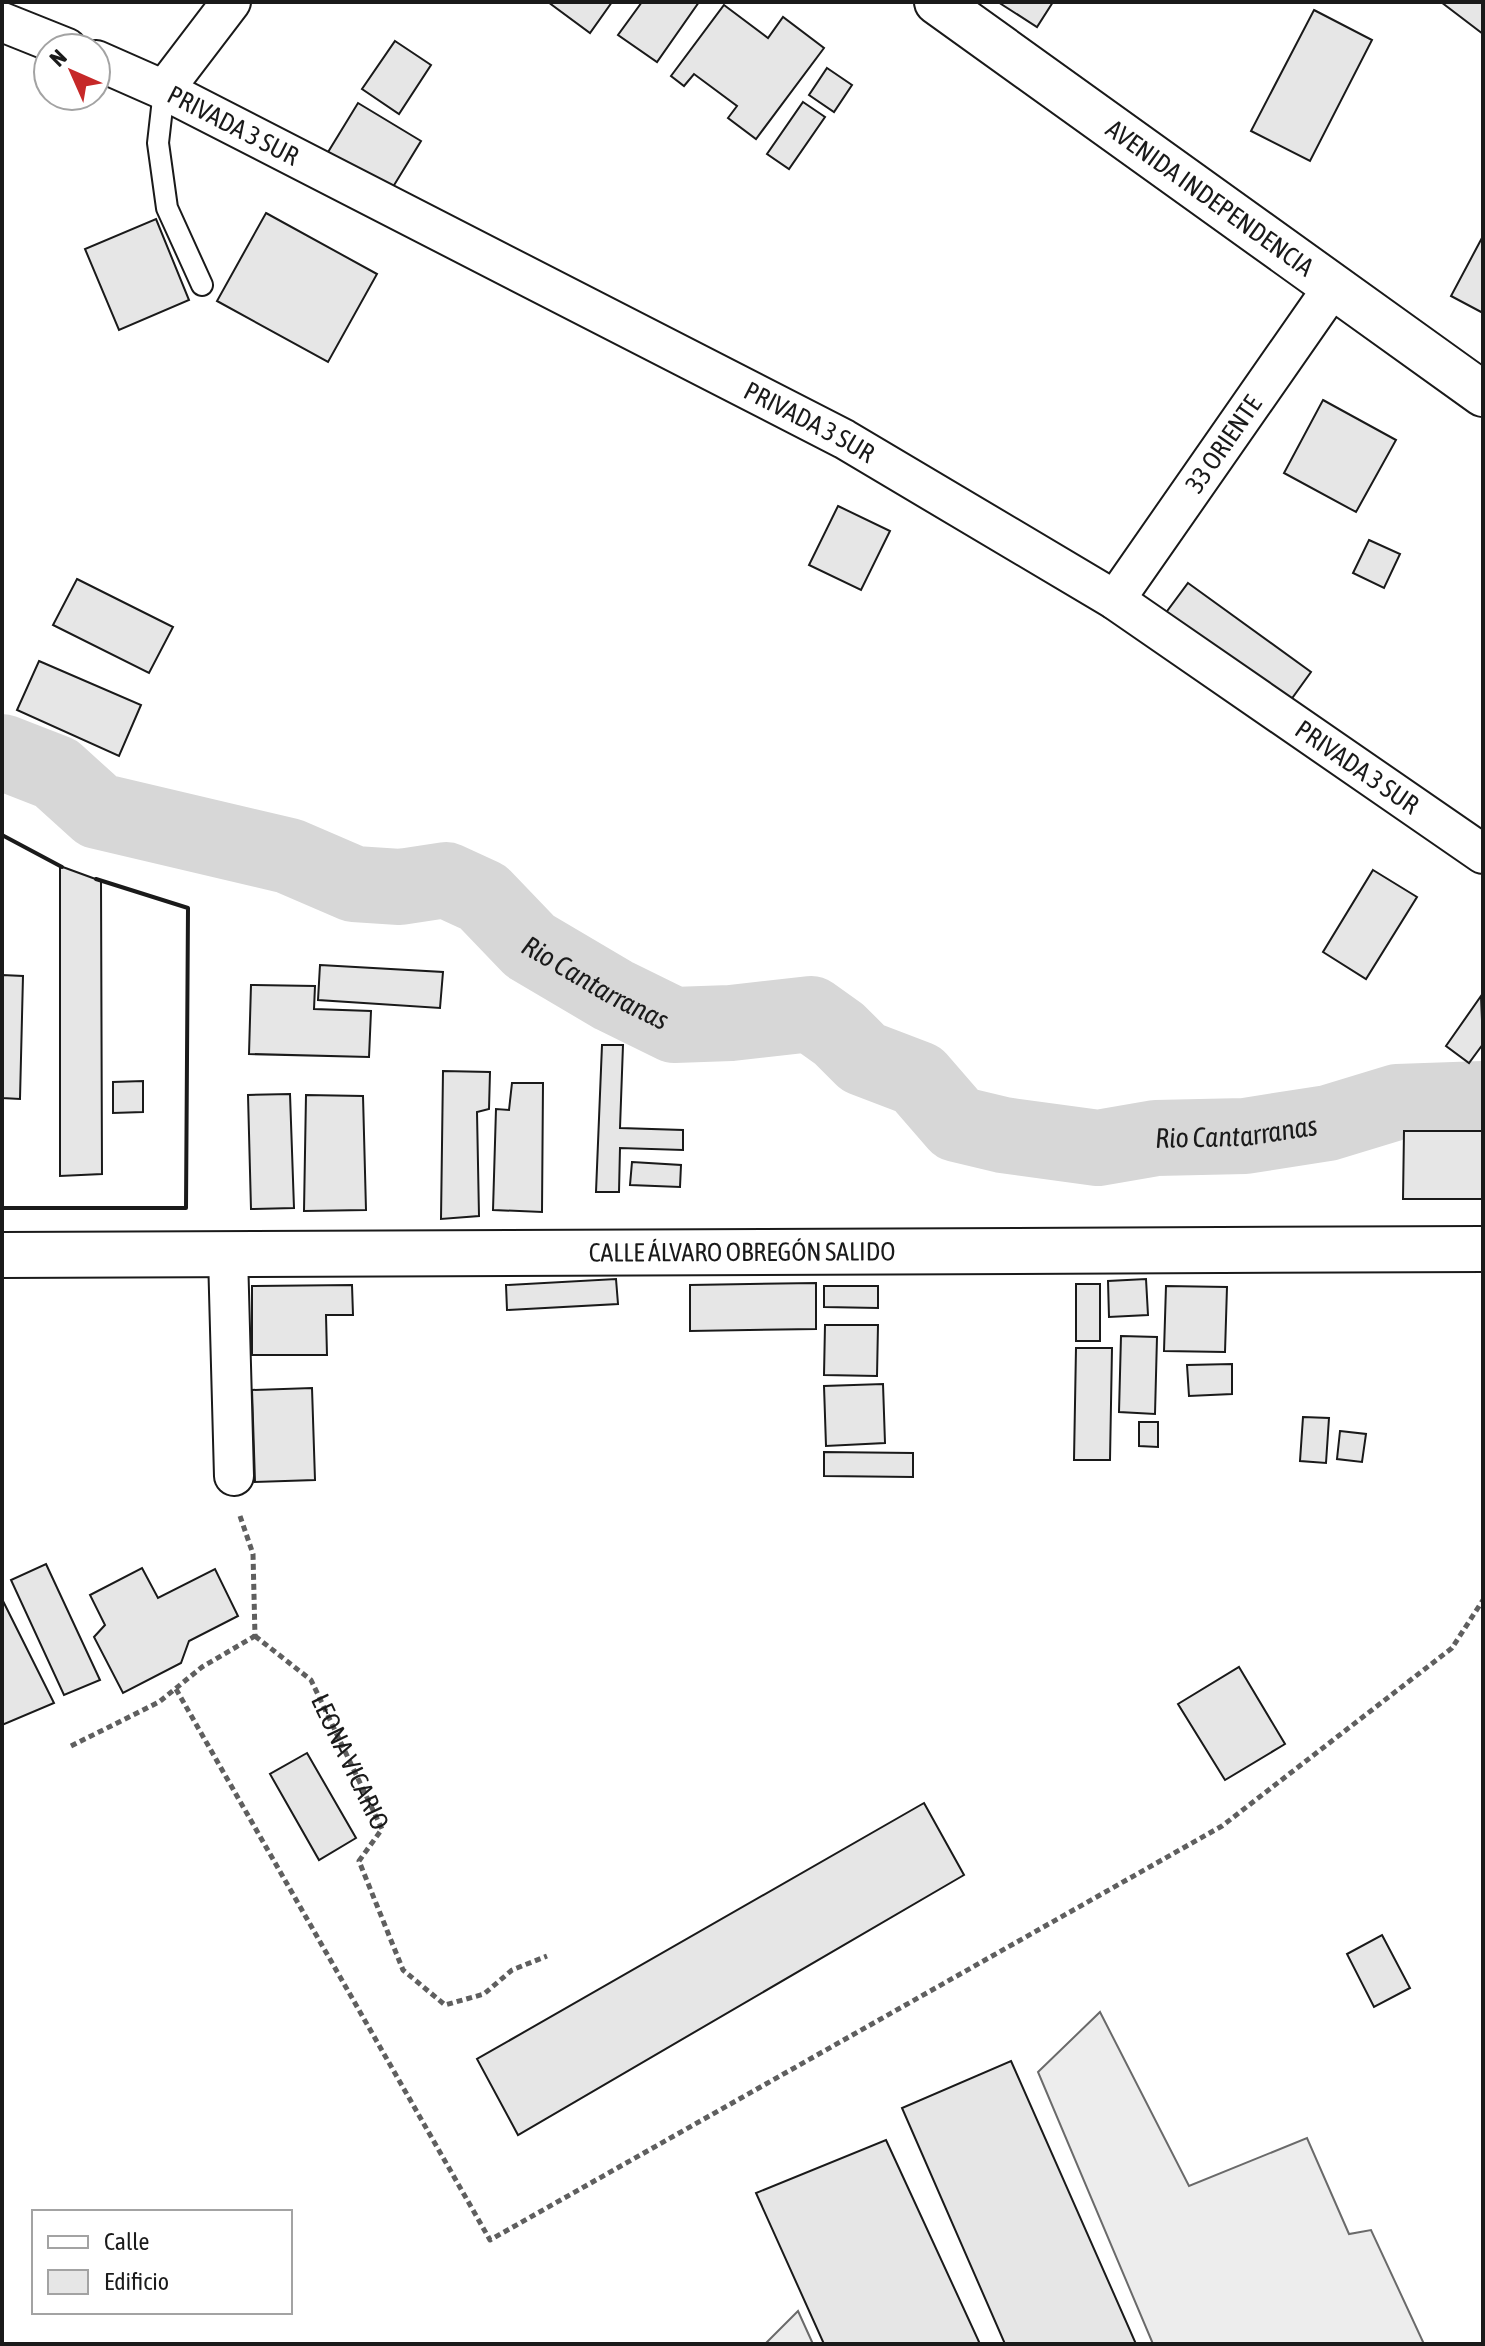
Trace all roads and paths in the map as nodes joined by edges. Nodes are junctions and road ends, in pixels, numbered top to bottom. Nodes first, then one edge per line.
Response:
1 (231, 2) edge
2 (937, 2) edge
3 (2, 22) edge
4 (32, 34) edge
5 (112, 67) edge
6 (164, 90) junction
7 (202, 285) dead end
8 (1333, 287) junction
9 (1483, 394) edge
10 (1115, 600) junction
11 (1483, 854) edge
12 (1483, 1249) edge
13 (2, 1255) edge
14 (228, 1255) junction
15 (234, 1476) joint
16 (1483, 1600) edge
17 (255, 1636) junction
18 (176, 1689) junction
19 (71, 1746) dead end
20 (547, 1956) dead end

1 - 6 street
2 - 8 street, AVENIDA INDEPENDENCIA
3 - 4 street
5 - 6 street, PRIVADA 3 SUR
6 - 7 lane
6 - 10 street, PRIVADA 3 SUR
8 - 9 street, AVENIDA INDEPENDENCIA
8 - 10 street, 33 ORIENTE
10 - 11 street, PRIVADA 3 SUR
12 - 14 street, CALLE ÁLVARO OBREGÓN SALIDO
13 - 14 street, CALLE ÁLVARO OBREGÓN SALIDO
14 - 15 street
15 - 17 path
16 - 18 path
17 - 18 path
17 - 20 path, LEONA VICARIO
18 - 19 path

